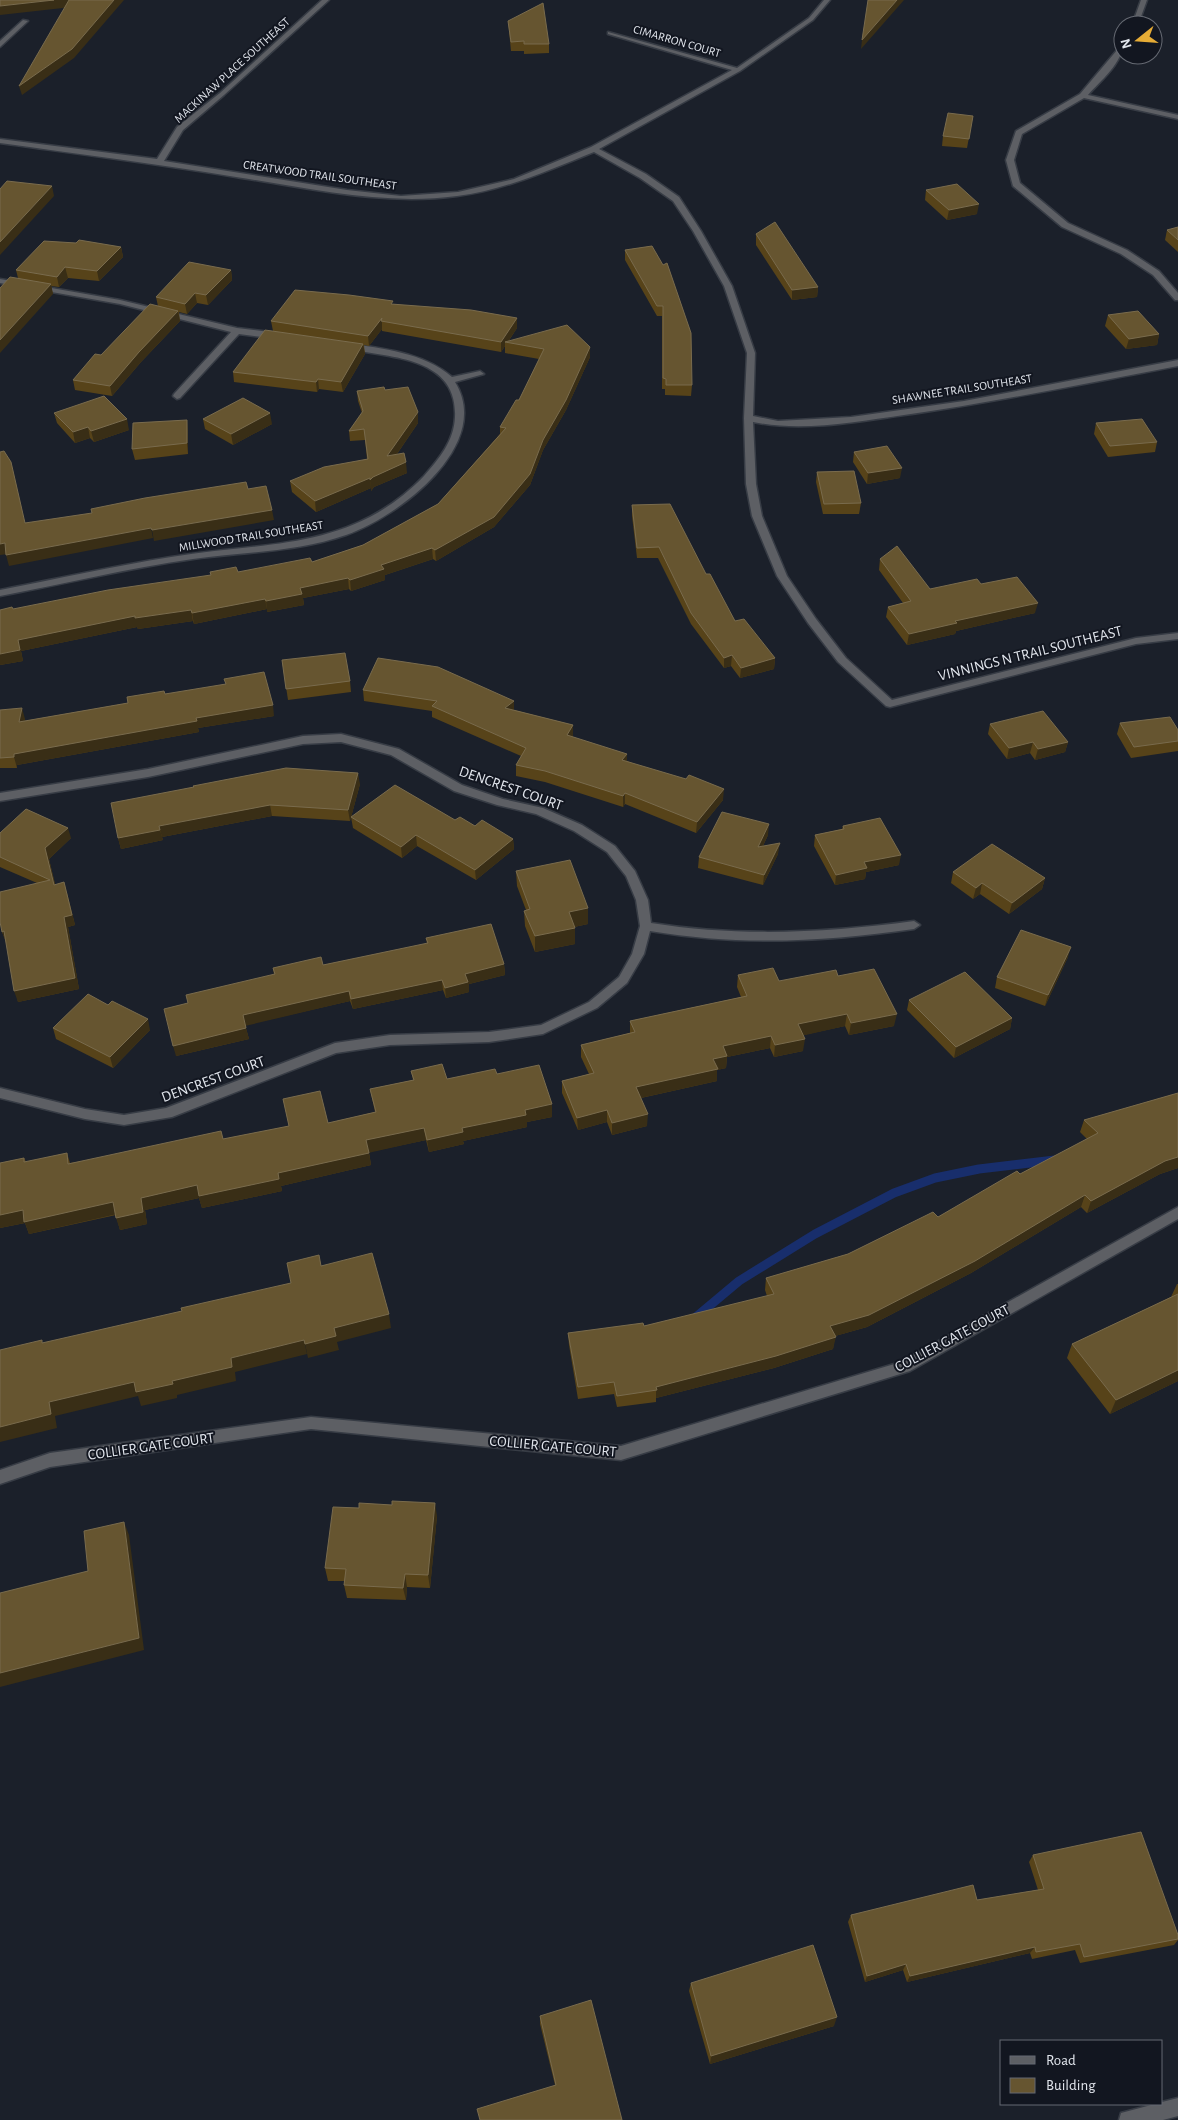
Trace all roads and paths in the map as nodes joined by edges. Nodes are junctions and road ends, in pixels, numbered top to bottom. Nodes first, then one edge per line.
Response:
1 (326, 0) edge
2 (826, 0) edge
3 (1144, 0) edge
4 (1139, 15) edge
5 (25, 21) dead end
6 (610, 33) dead end
7 (0, 45) edge
8 (1113, 61) edge
9 (738, 70) junction
10 (1083, 96) junction
11 (1178, 117) edge
12 (0, 141) edge
13 (594, 149) junction
14 (159, 162) junction
15 (0, 281) edge
16 (1178, 298) edge
17 (238, 331) junction
18 (285, 337) edge
19 (342, 345) edge
20 (1178, 363) edge
21 (480, 374) dead end
22 (450, 380) junction
23 (177, 396) dead end
24 (748, 418) junction
25 (0, 593) edge
26 (1178, 636) edge
27 (0, 798) edge
28 (914, 925) dead end
29 (646, 926) junction
30 (0, 1093) edge
31 (1178, 1212) edge
32 (0, 1477) edge
33 (1178, 2107) edge
34 (1128, 2120) edge

1 - 14 street, MACKINAW PLACE SOUTHEAST
2 - 9 street, CREATWOOD TRAIL SOUTHEAST
3 - 4 street
5 - 7 street
6 - 9 street, CIMARRON COURT
8 - 10 street
9 - 13 street, CREATWOOD TRAIL SOUTHEAST
10 - 11 street
10 - 16 street
12 - 14 street, CREATWOOD TRAIL SOUTHEAST
13 - 14 street, CREATWOOD TRAIL SOUTHEAST
13 - 24 street
15 - 17 street
17 - 18 street
17 - 23 street
19 - 22 street
20 - 24 street, SHAWNEE TRAIL SOUTHEAST
21 - 22 street
22 - 25 street, MILLWOOD TRAIL SOUTHEAST
24 - 26 street, VINNINGS N TRAIL SOUTHEAST
27 - 29 street, DENCREST COURT
28 - 29 street
29 - 30 street, DENCREST COURT
31 - 32 street, COLLIER GATE COURT
33 - 34 street

